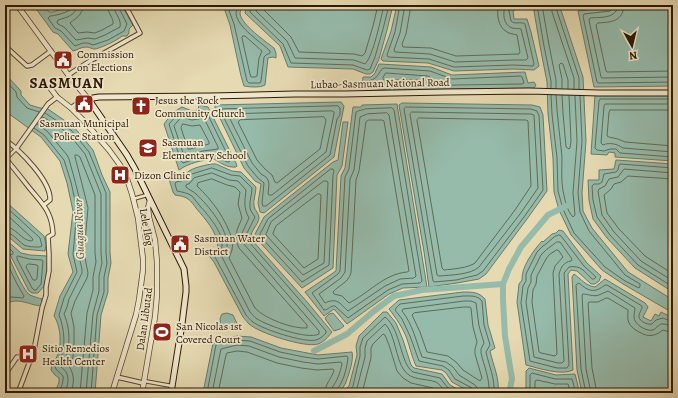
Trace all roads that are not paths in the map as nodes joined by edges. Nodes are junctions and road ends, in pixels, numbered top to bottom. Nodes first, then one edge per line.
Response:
1 (17, 5) edge
2 (125, 5) edge
3 (5, 46) edge
4 (51, 52) junction
5 (68, 75) junction
6 (51, 89) dead end
7 (673, 93) edge
8 (56, 97) junction
9 (87, 99) junction
10 (71, 108) junction
11 (5, 140) edge
12 (16, 149) junction
13 (6, 159) edge
14 (149, 197) junction
15 (133, 199) junction
16 (44, 205) junction
17 (31, 358) junction
18 (6, 371) edge
19 (117, 377) junction
20 (144, 382) junction
21 (172, 386) junction
22 (18, 393) edge
23 (112, 393) edge
24 (142, 393) edge
25 (171, 393) edge

1 - 4 street
2 - 5 street
3 - 4 street
4 - 5 street
5 - 9 street
6 - 8 street, Lele Ilog
7 - 9 main road, Lubao-Sasmuan National Road
8 - 10 street, Lele Ilog
8 - 12 street
9 - 10 street
9 - 14 main road
10 - 15 street, Lele Ilog
11 - 12 street
12 - 13 street
12 - 16 street
13 - 16 street
14 - 15 street
14 - 20 street, Dalan Libutad
14 - 21 main road
15 - 19 street, Lele Ilog
16 - 17 street
17 - 18 street
17 - 22 street
19 - 20 street
19 - 23 street, Lele Ilog
20 - 21 street
20 - 24 street, Dalan Libutad
21 - 25 main road

